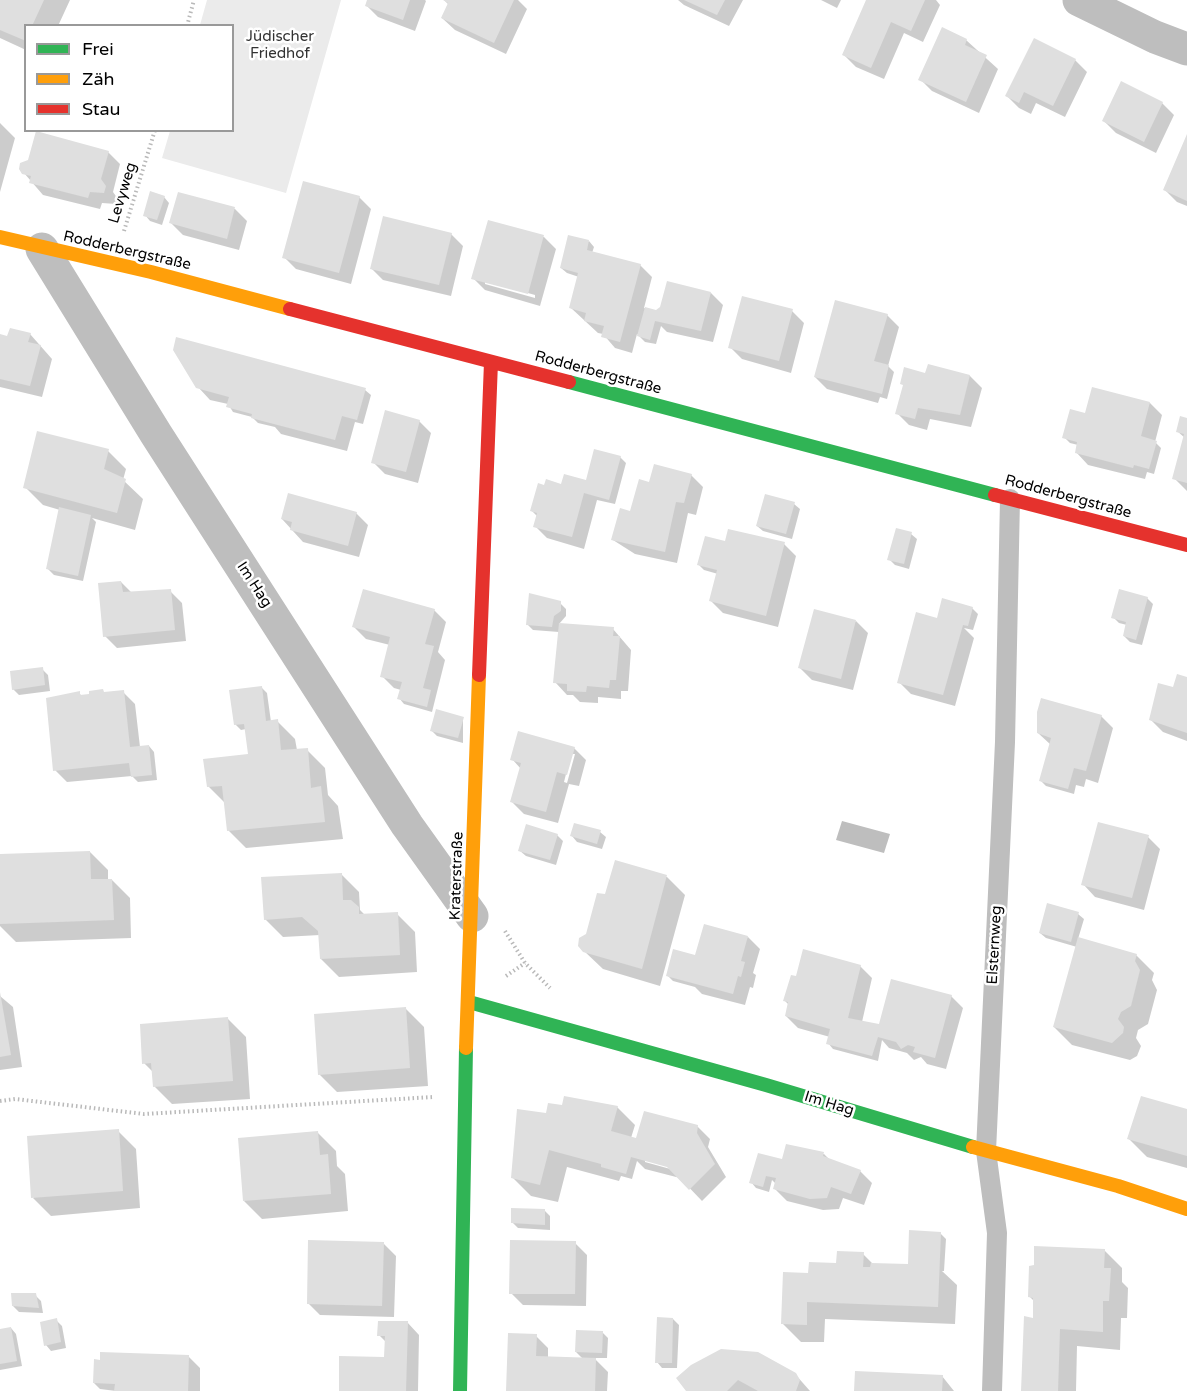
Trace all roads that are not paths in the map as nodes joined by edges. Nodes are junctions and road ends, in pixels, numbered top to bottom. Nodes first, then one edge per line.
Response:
1 (1078, 0) edge
2 (1187, 49) edge
3 (0, 237) edge
4 (42, 249) junction
5 (491, 362) junction
6 (1010, 499) junction
7 (1187, 545) edge
8 (472, 916) junction
9 (470, 1002) junction
10 (986, 1152) junction
11 (1187, 1209) edge
12 (460, 1391) edge
13 (992, 1391) edge

1 - 2 street
3 - 4 street, Rodderbergstraße
4 - 5 street, Rodderbergstraße
4 - 8 street, Im Hag
5 - 6 street, Rodderbergstraße
5 - 8 street, Kraterstraße
6 - 7 street, Rodderbergstraße
6 - 10 lane, Elsternweg
8 - 9 street, Kraterstraße
9 - 10 street, Im Hag
9 - 12 street, Kraterstraße
10 - 11 street, Im Hag
10 - 13 lane, Elsternweg

